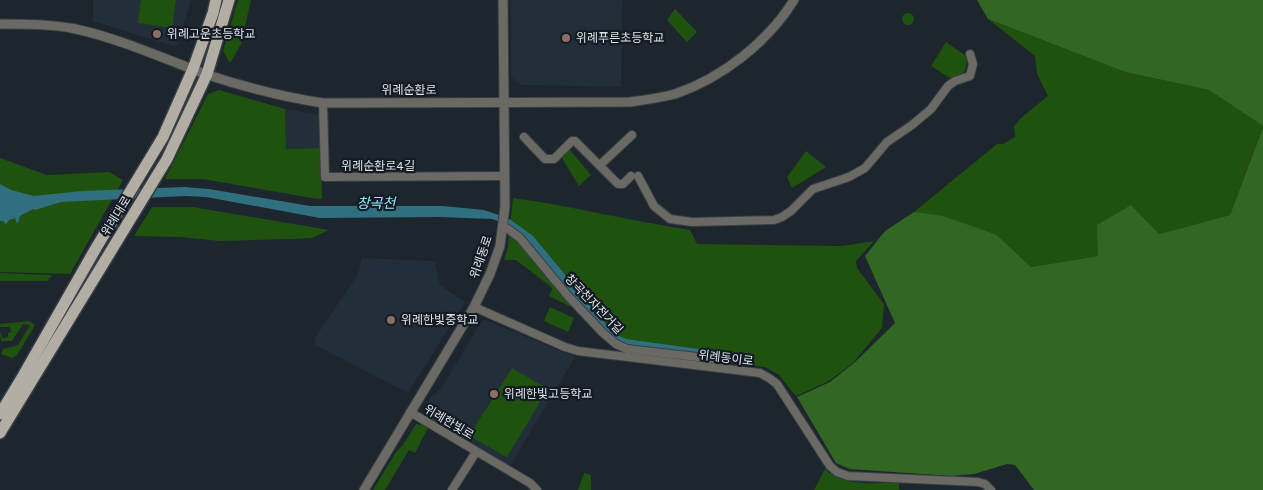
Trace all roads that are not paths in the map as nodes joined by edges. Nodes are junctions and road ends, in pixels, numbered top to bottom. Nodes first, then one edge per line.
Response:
1 (216, 0) edge
2 (229, 0) edge
3 (503, 0) edge
4 (794, 0) edge
5 (0, 24) edge
6 (970, 54) dead end
7 (193, 69) junction
8 (207, 74) junction
9 (504, 102) junction
10 (323, 103) junction
11 (632, 134) dead end
12 (524, 136) dead end
13 (600, 165) junction
14 (505, 176) junction
15 (508, 229) dead end
16 (474, 307) junction
17 (714, 359) dead end
18 (410, 412) junction
19 (0, 413) edge
20 (0, 433) edge
21 (476, 452) junction
22 (364, 490) edge
23 (452, 490) edge
24 (537, 490) edge
25 (991, 490) edge

1 - 7 main road, 위례대로
2 - 8 main road, 위례대로
3 - 9 street, 위례동로
4 - 9 street, 위례순환로
5 - 7 street, 위례순환로
6 - 13 street
7 - 8 street, 위례순환로
7 - 19 main road, 위례대로
8 - 10 street, 위례순환로
8 - 20 main road, 위례대로
9 - 10 street, 위례순환로
9 - 14 street, 위례동로
10 - 14 street, 위례순환로4길
11 - 13 street
12 - 13 street
14 - 16 street, 위례동로
15 - 17 street, 창곡천자전거길
16 - 18 street, 위례동로
16 - 25 street, 위례동이로
18 - 21 street, 위례한빛로
18 - 22 street, 위례동로
21 - 23 street, 위례한빛로
21 - 24 street, 위례한빛로

